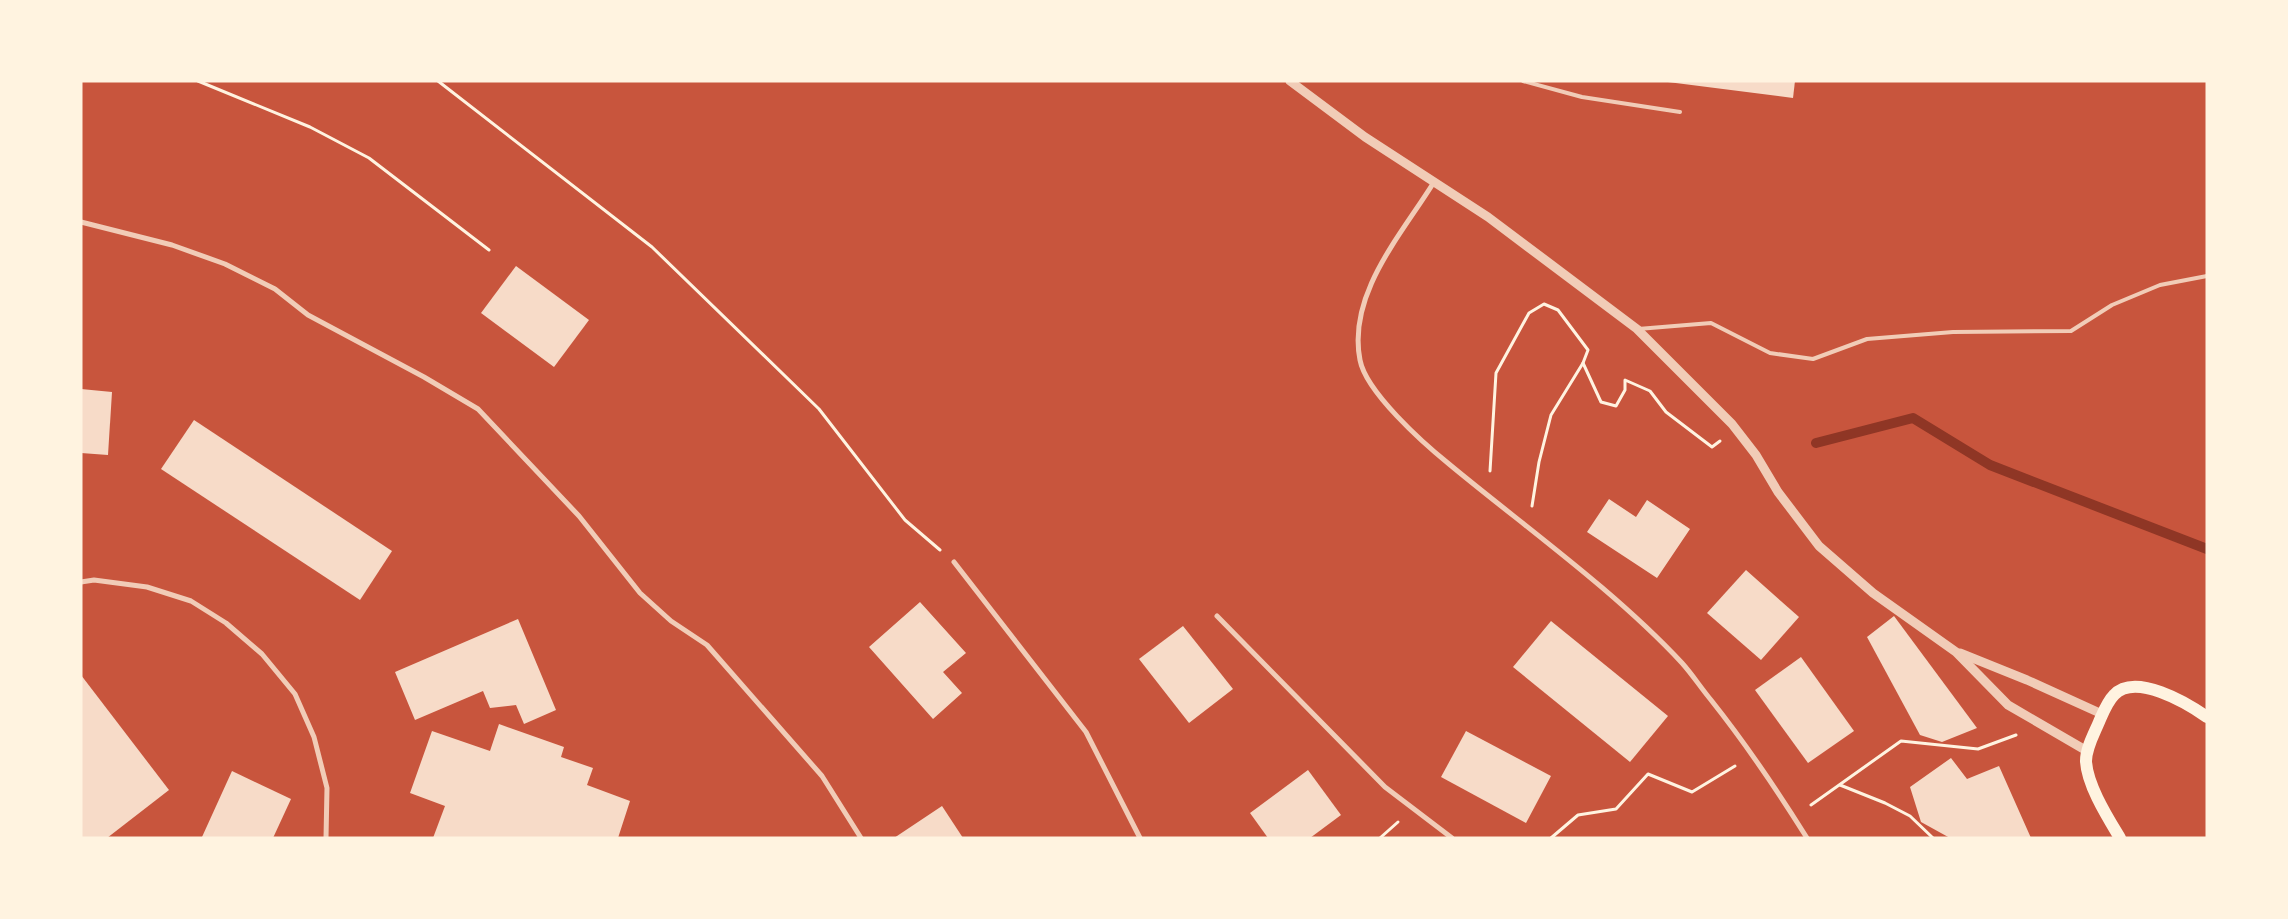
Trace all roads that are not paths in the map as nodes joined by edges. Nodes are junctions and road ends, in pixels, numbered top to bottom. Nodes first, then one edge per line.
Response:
1 (1290, 81) edge
2 (1523, 81) edge
3 (1680, 112) dead end
4 (1434, 181) junction
5 (81, 222) edge
6 (2207, 276) edge
7 (1637, 329) junction
8 (954, 562) road end
9 (81, 582) edge
10 (1217, 616) dead end
11 (1956, 652) junction
12 (2102, 714) junction
13 (2207, 717) edge
14 (2087, 751) junction
15 (326, 838) edge
16 (861, 838) edge
17 (1140, 838) edge
18 (1452, 838) edge
19 (1807, 838) edge
20 (2120, 838) edge

1 - 4 street
2 - 3 lane
4 - 7 street
4 - 19 street
5 - 16 street
6 - 7 lane
7 - 11 street
8 - 17 street
9 - 15 street
10 - 18 street
11 - 12 street
11 - 14 street
12 - 13 main road
12 - 14 main road
14 - 20 main road

